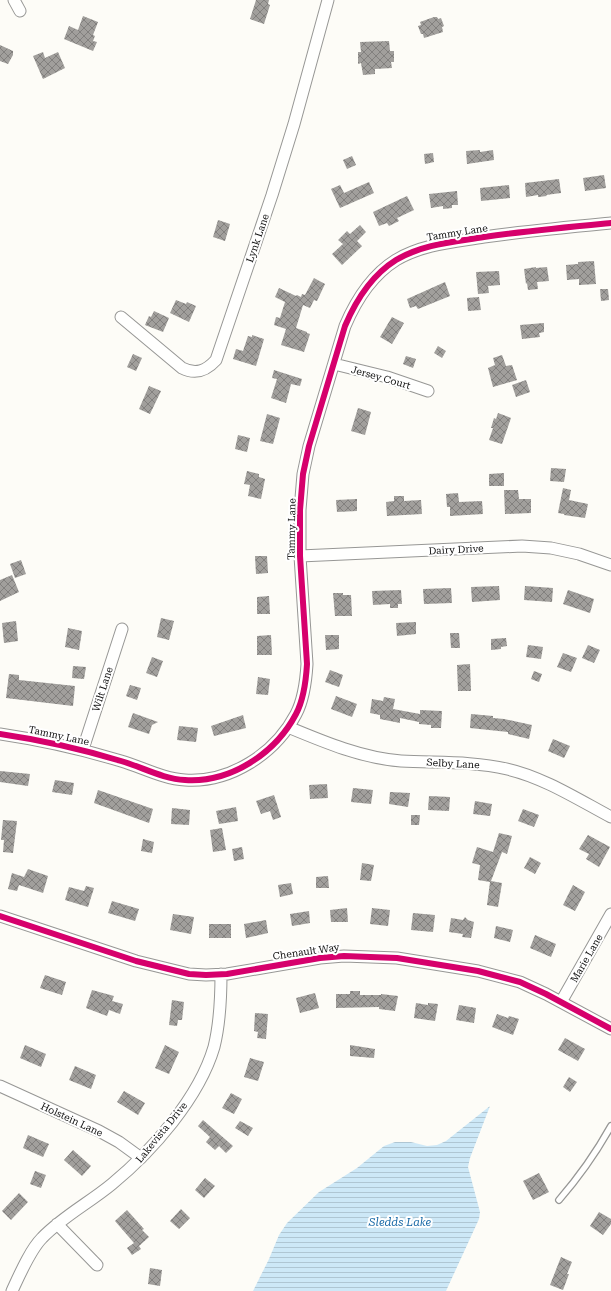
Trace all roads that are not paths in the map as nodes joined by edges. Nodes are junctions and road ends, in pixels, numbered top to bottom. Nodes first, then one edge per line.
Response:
1 (14, 0) edge
2 (328, 0) edge
3 (20, 11) dead end
4 (611, 223) edge
5 (121, 317) dead end
6 (334, 364) junction
7 (428, 391) dead end
8 (300, 556) junction
9 (611, 565) edge
10 (122, 629) dead end
11 (288, 727) junction
12 (0, 734) edge
13 (83, 750) junction
14 (611, 818) edge
15 (611, 914) edge
16 (0, 916) edge
17 (221, 974) junction
18 (561, 1002) junction
19 (611, 1029) edge
20 (0, 1086) edge
21 (611, 1126) edge
22 (140, 1158) junction
23 (559, 1200) dead end
24 (57, 1224) junction
25 (97, 1265) dead end
26 (12, 1291) edge

1 - 3 street
2 - 5 street, Lynk Lane
4 - 6 street, Tammy Lane
6 - 7 street, Jersey Court
6 - 8 street, Tammy Lane
8 - 9 street, Dairy Drive
8 - 11 street, Tammy Lane
10 - 13 street, Wilt Lane
11 - 13 street, Tammy Lane
11 - 14 street, Selby Lane
12 - 13 street, Tammy Lane
15 - 18 street, Marie Lane
16 - 17 street, Chenault Way
17 - 18 street, Chenault Way
17 - 22 street, Lakevista Drive
18 - 19 street, Chenault Way
20 - 22 street, Holstein Lane
21 - 23 lane
22 - 24 street, Lakevista Drive
24 - 25 street
24 - 26 street, Lakevista Drive

